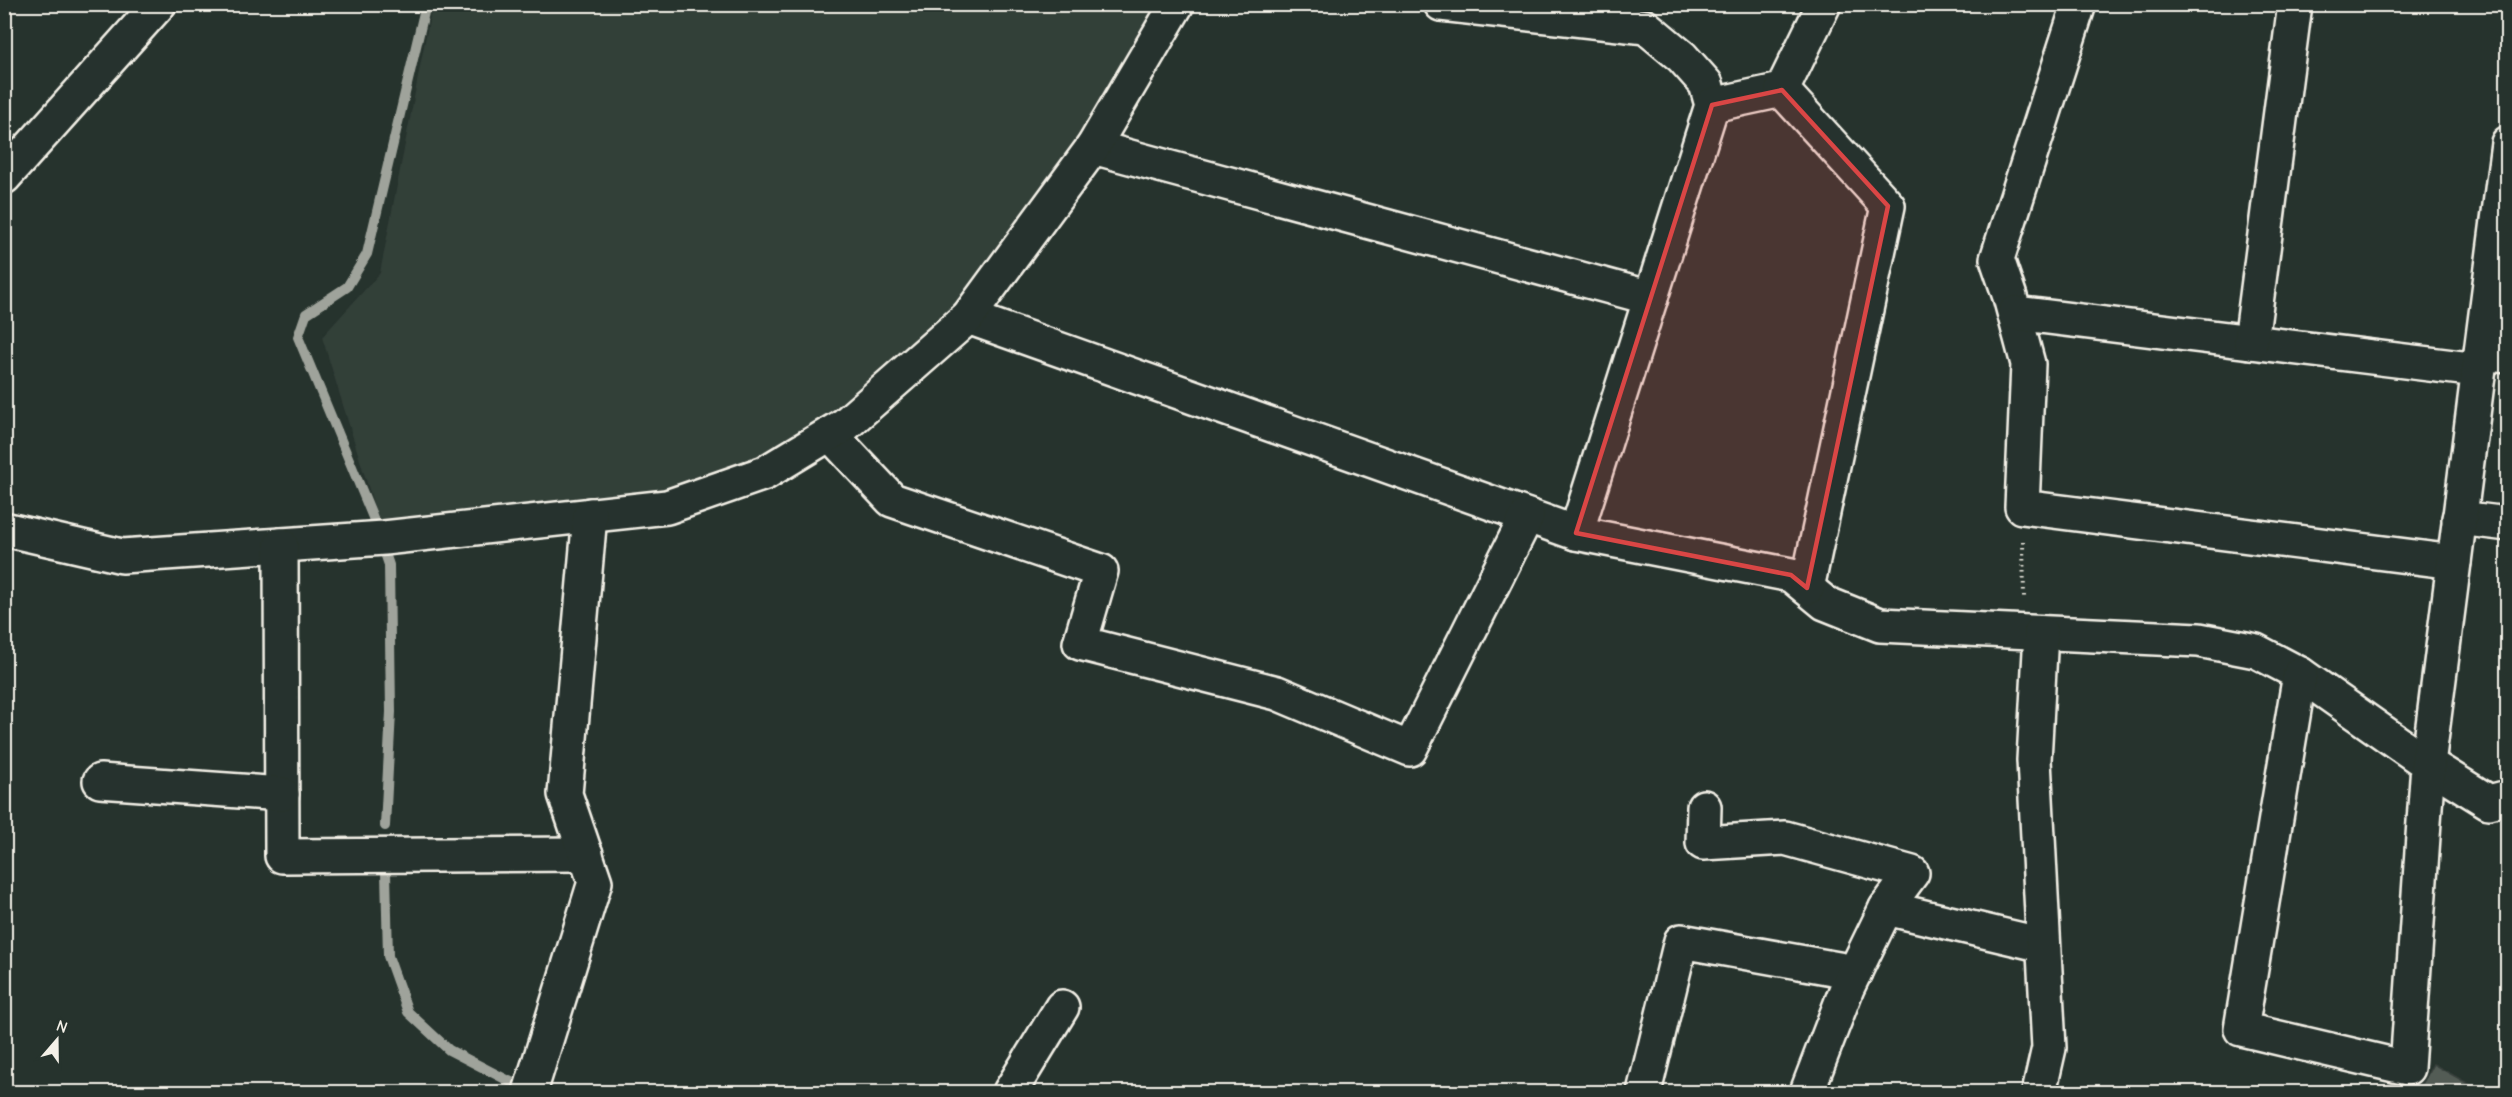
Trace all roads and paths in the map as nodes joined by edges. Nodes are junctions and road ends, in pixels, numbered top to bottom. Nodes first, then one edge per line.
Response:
1 (159, 4) edge
2 (1177, 4) edge
3 (1441, 4) edge
4 (1824, 4) edge
5 (2079, 4) edge
6 (2295, 4) edge
7 (1782, 90) junction
8 (1712, 105) junction
9 (2508, 143) edge
10 (1092, 147) junction
11 (4, 177) edge
12 (2505, 188) edge
13 (1651, 298) junction
14 (2015, 313) junction
15 (968, 317) junction
16 (2251, 342) junction
17 (2489, 360) edge
18 (830, 434) junction
19 (2022, 507) junction
20 (590, 515) junction
21 (1527, 516) junction
22 (2459, 518) junction
23 (2508, 524) edge
24 (4, 529) edge
25 (1576, 533) junction
26 (281, 546) junction
27 (2454, 561) junction
28 (1807, 588) junction
29 (2035, 632) junction
30 (2300, 674) junction
31 (2428, 764) junction
32 (100, 781) dead end
33 (282, 794) junction
34 (2508, 797) edge
35 (1704, 807) dead end
36 (586, 854) junction
37 (1886, 908) junction
38 (2043, 945) junction
39 (1855, 972) junction
40 (1062, 1007) dead end
41 (530, 1092) edge
42 (1010, 1092) edge
43 (1644, 1092) edge
44 (1807, 1092) edge
45 (2039, 1092) edge

1 - 11 street
2 - 10 street
3 - 8 street
4 - 7 street
5 - 14 street
6 - 16 street
7 - 8 street
7 - 28 street
8 - 13 street
9 - 12 street
10 - 13 street
10 - 15 street
12 - 17 street
13 - 25 street
14 - 16 street
14 - 19 street
15 - 18 street
15 - 21 street
16 - 17 street
17 - 22 street
18 - 20 street
18 - 21 street
19 - 27 street
19 - 29 path
20 - 26 street
20 - 36 street
21 - 25 street
22 - 23 street
22 - 27 street
24 - 26 street
25 - 28 street
26 - 33 street
27 - 31 street
28 - 29 street
29 - 30 street
29 - 38 street
30 - 31 street
30 - 31 street
31 - 34 street
32 - 33 street
33 - 36 street
35 - 37 street
36 - 41 street
37 - 38 street
37 - 39 street
38 - 45 street
39 - 43 street
39 - 44 street
40 - 42 street

